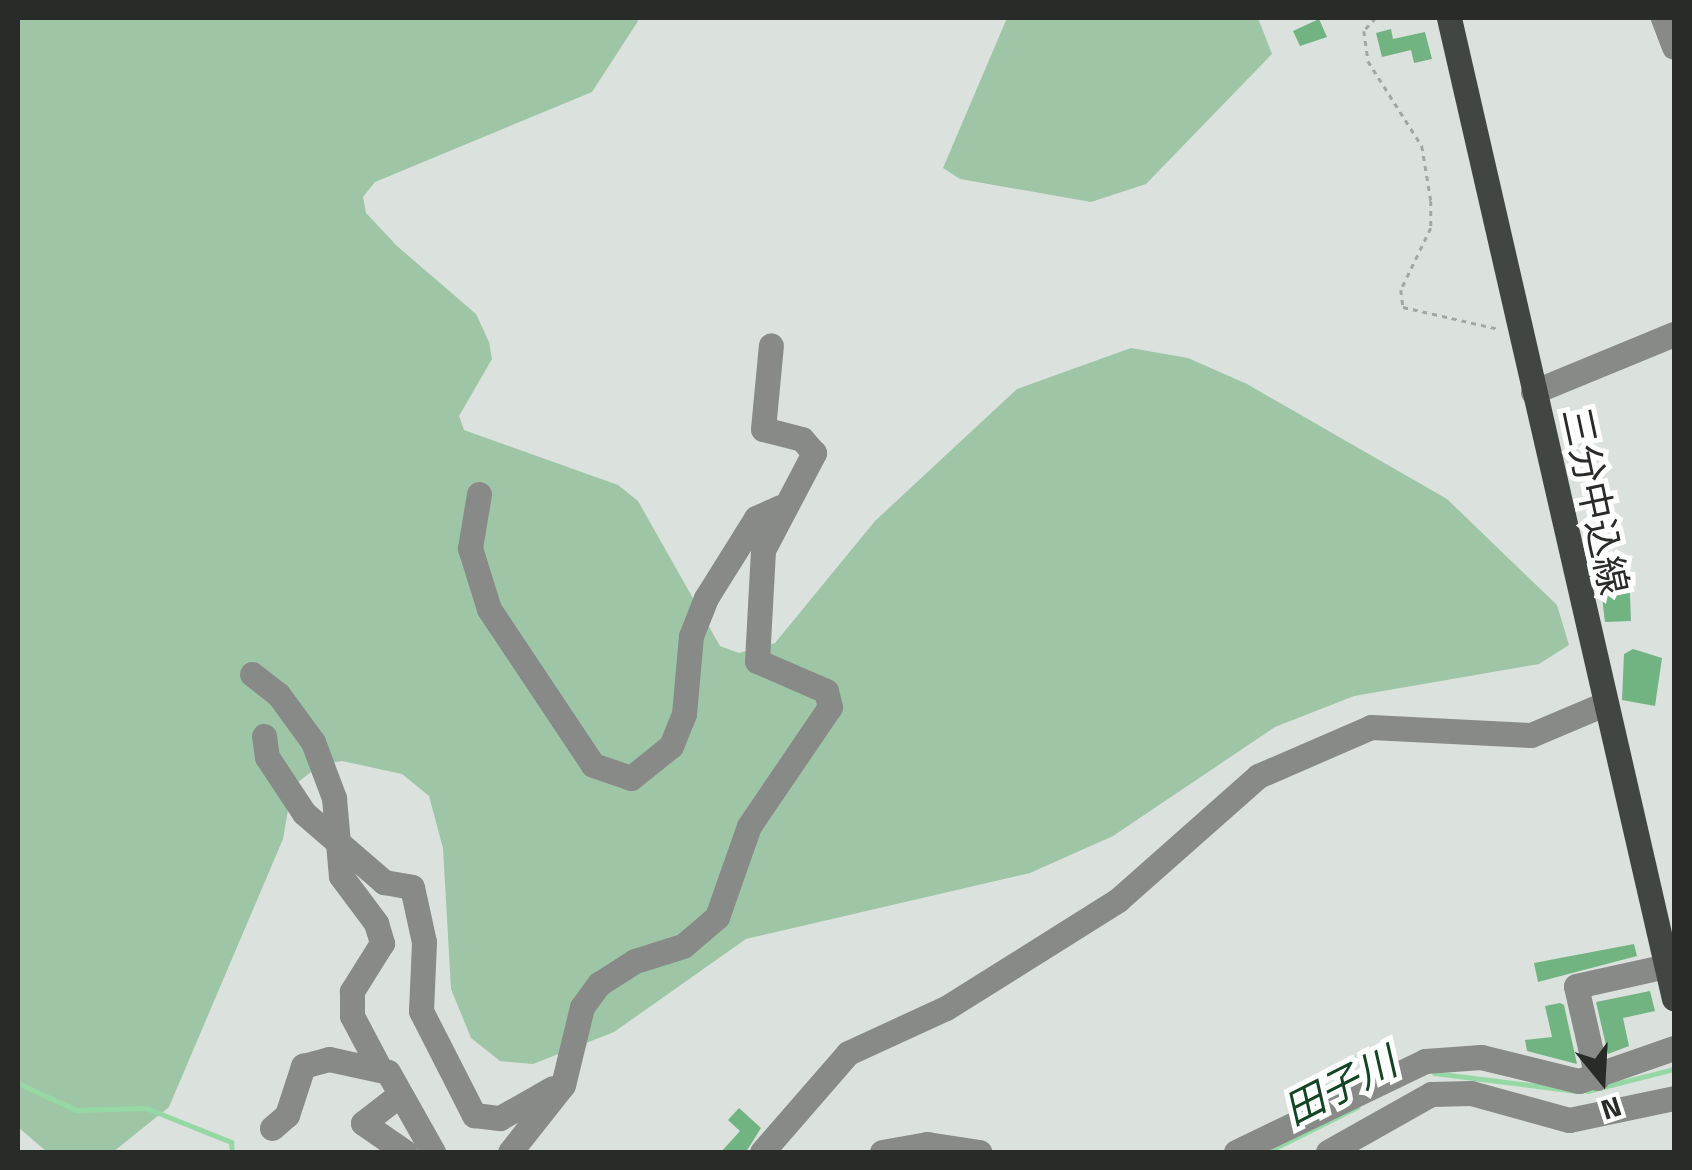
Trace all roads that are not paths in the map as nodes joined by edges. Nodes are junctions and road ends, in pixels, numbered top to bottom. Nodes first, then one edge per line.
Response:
1 (1449, 18) edge
2 (1663, 18) edge
3 (1674, 47) edge
4 (1674, 334) edge
5 (771, 345) dead end
6 (1533, 392) junction
7 (479, 494) dead end
8 (781, 507) junction
9 (252, 674) dead end
10 (1602, 705) junction
11 (264, 736) dead end
12 (337, 839) junction
13 (1666, 966) junction
14 (1674, 999) edge
15 (1674, 1048) edge
16 (378, 1067) junction
17 (1597, 1078) junction
18 (563, 1085) junction
19 (398, 1096) junction
20 (1674, 1098) edge
21 (272, 1128) dead end
22 (404, 1152) edge
23 (433, 1152) edge
24 (510, 1152) edge
25 (762, 1152) edge
26 (882, 1152) edge
27 (980, 1152) edge
28 (1236, 1152) edge
29 (1328, 1152) edge

1 - 6 main road, 三分中込線
2 - 3 street
4 - 6 street
5 - 8 street
6 - 10 main road, 三分中込線
7 - 8 street
8 - 18 street
9 - 12 street
10 - 13 main road, 三分中込線
10 - 25 street
11 - 12 street
12 - 16 street
12 - 18 street
13 - 14 main road, 三分中込線
13 - 17 street
15 - 17 street
16 - 19 street
16 - 21 street
17 - 28 street
18 - 24 street
19 - 22 street
19 - 23 street
20 - 29 street
26 - 27 street

